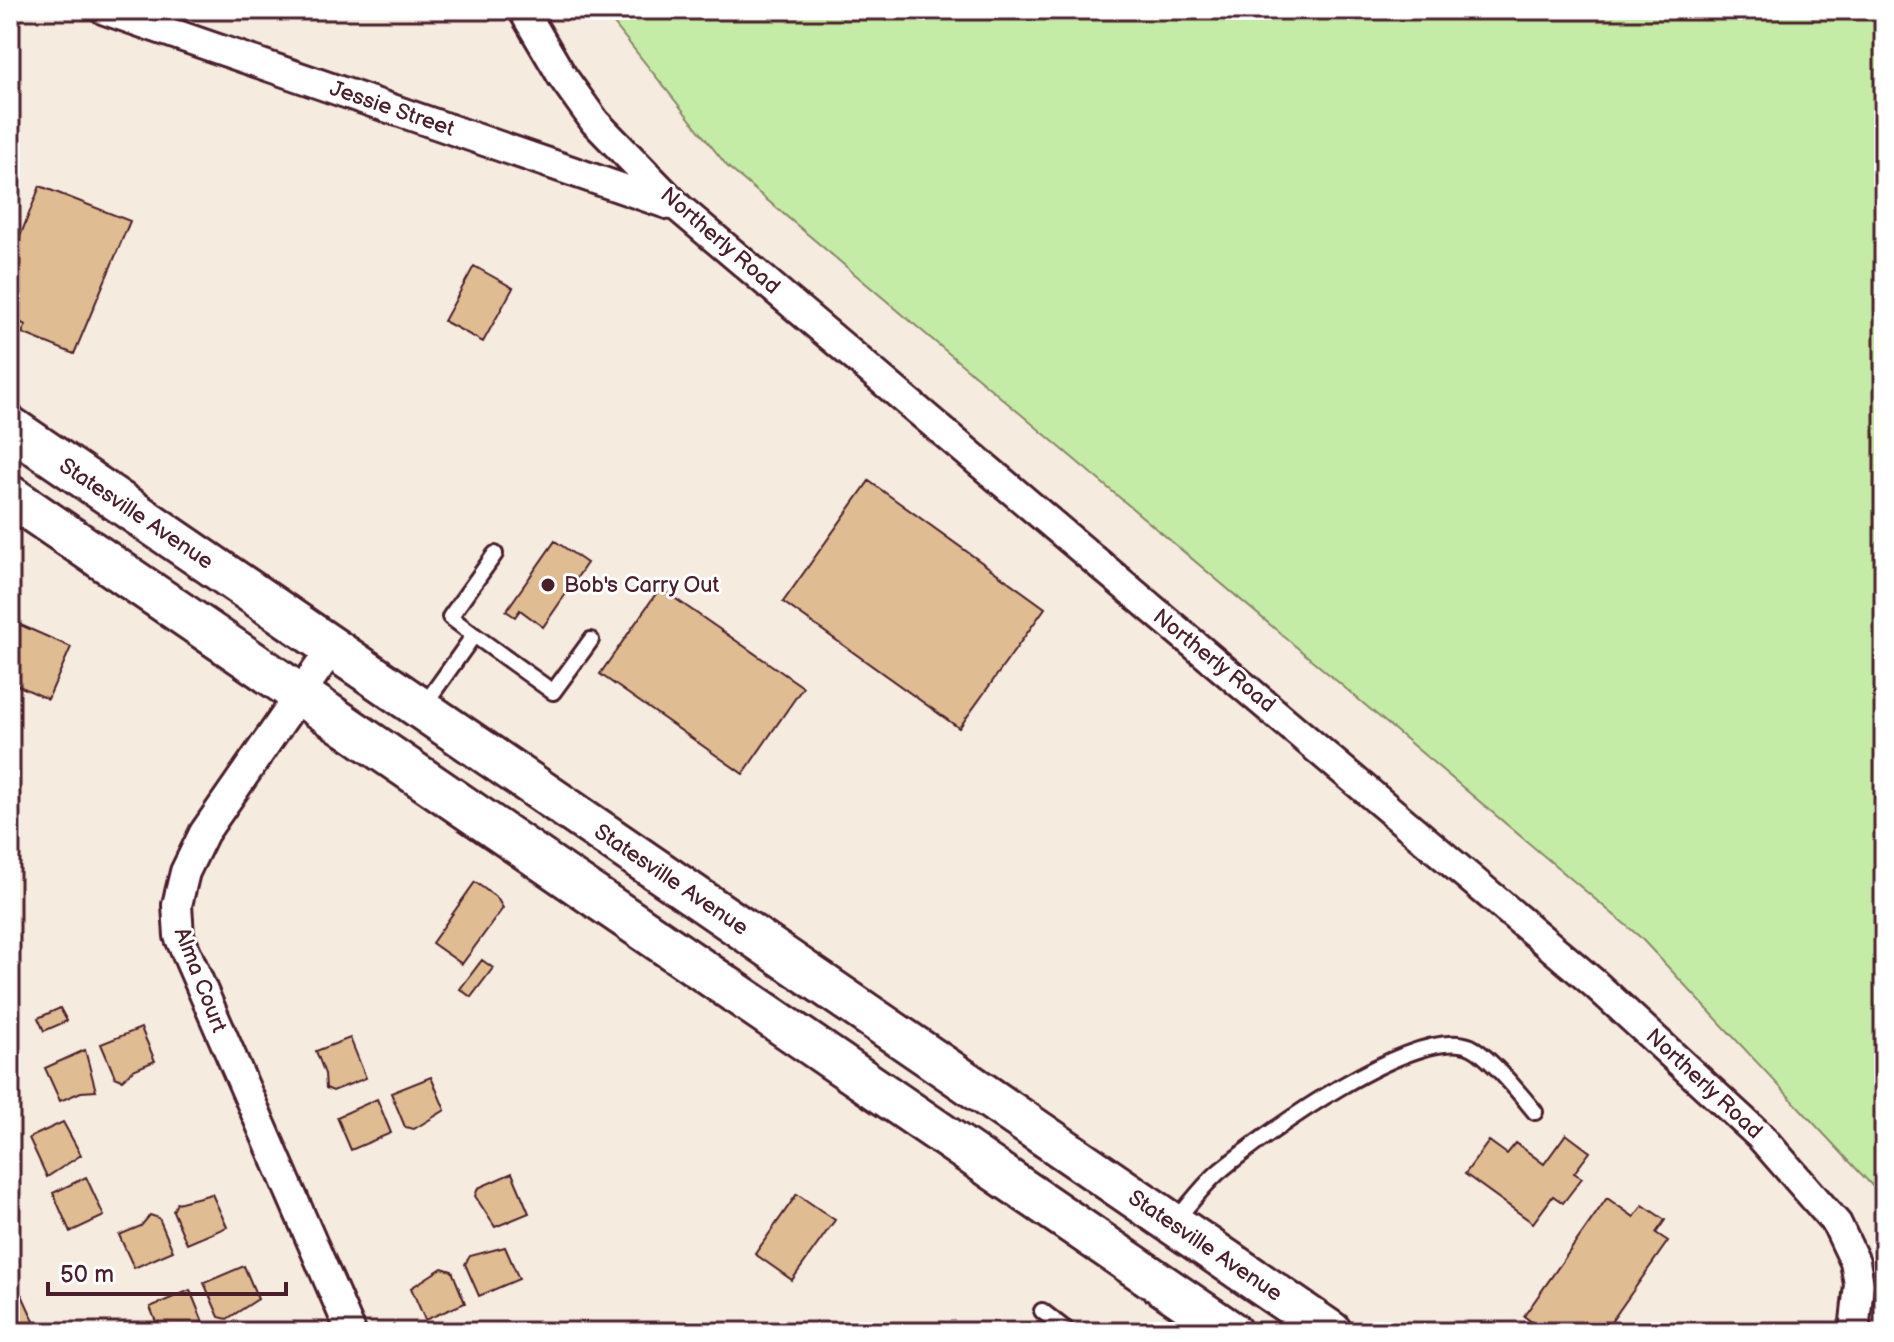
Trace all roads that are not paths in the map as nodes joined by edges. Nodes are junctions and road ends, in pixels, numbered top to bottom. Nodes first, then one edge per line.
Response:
1 (105, 10) edge
2 (523, 10) edge
3 (679, 208) junction
4 (10, 427) edge
5 (10, 496) edge
6 (495, 554) dead end
7 (474, 635) junction
8 (591, 640) dead end
9 (332, 648) junction
10 (299, 694) junction
11 (421, 708) junction
12 (1535, 1112) dead end
13 (1173, 1223) junction
14 (1042, 1311) dead end
15 (351, 1332) edge
16 (1069, 1332) edge
17 (1231, 1332) edge
18 (1331, 1332) edge
19 (1854, 1332) edge

1 - 3 street, Jessie Street
2 - 3 street, Northerly Road
3 - 19 street, Northerly Road
4 - 9 main road, Statesville Avenue
5 - 10 main road
6 - 7 lane
7 - 8 lane
7 - 11 lane
9 - 10 street, Alma Court
9 - 11 main road, Statesville Avenue
10 - 15 street, Alma Court
10 - 17 main road
11 - 13 main road, Statesville Avenue
12 - 13 lane
13 - 18 main road, Statesville Avenue
14 - 16 lane

